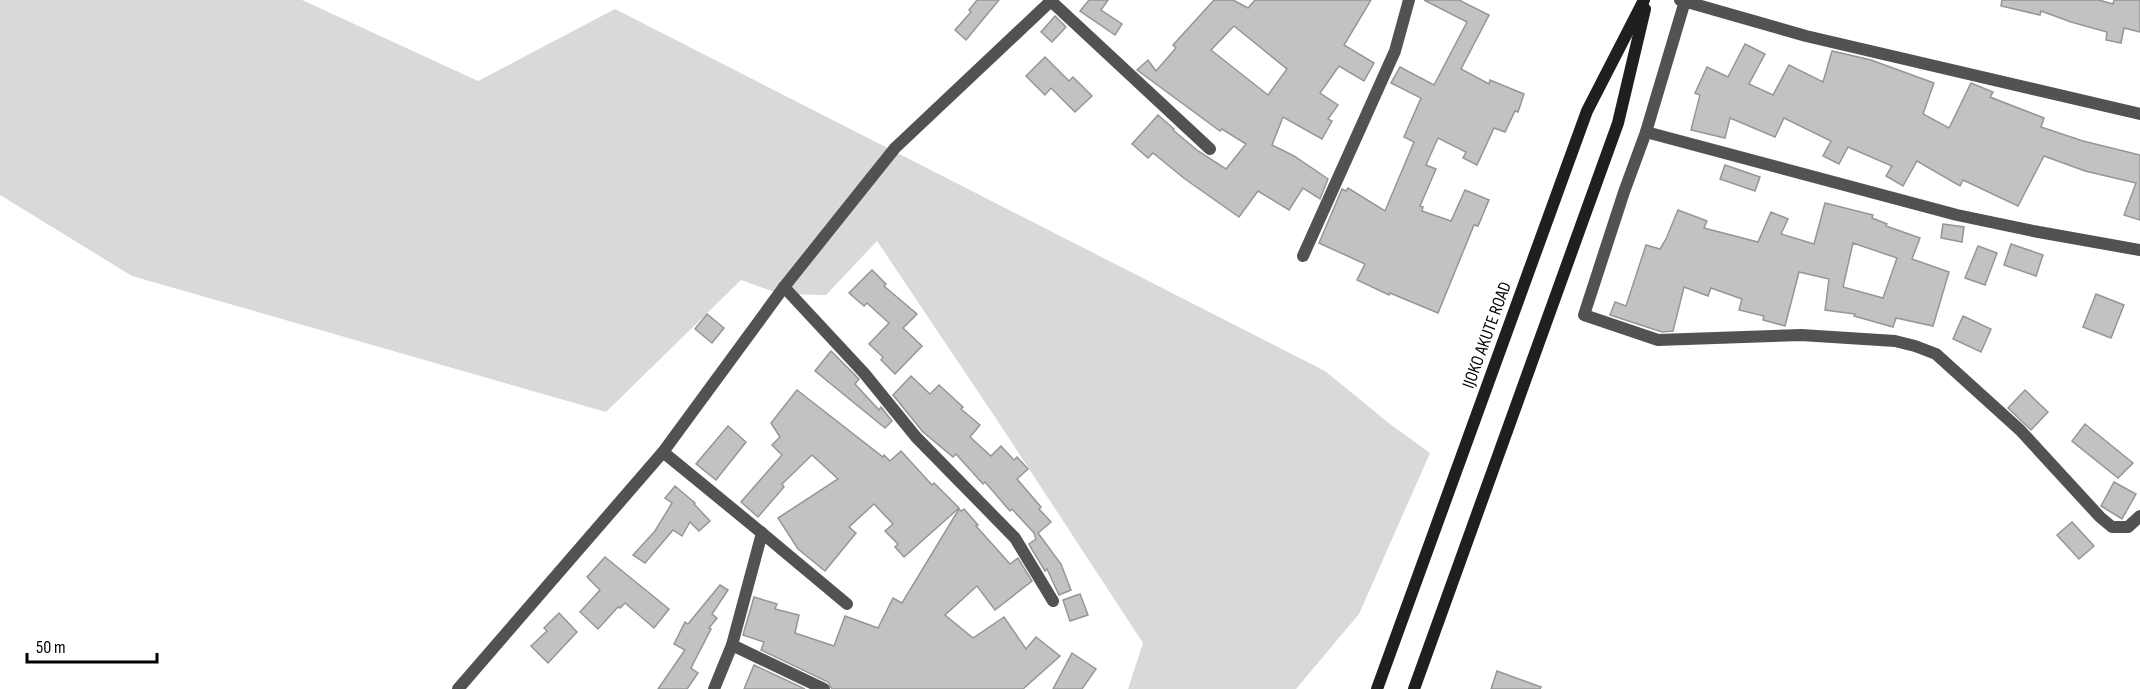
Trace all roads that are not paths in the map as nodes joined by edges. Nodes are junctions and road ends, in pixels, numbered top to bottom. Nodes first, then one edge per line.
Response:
1 (1409, 0) edge
2 (1646, 0) edge
3 (1052, 1) edge
4 (1683, 1) edge
5 (2140, 114) edge
6 (1647, 132) junction
7 (1210, 149) dead end
8 (2140, 250) edge
9 (1303, 256) dead end
10 (784, 287) junction
11 (663, 452) junction
12 (2140, 516) edge
13 (762, 533) junction
14 (1053, 601) dead end
15 (847, 604) dead end
16 (732, 645) junction
17 (458, 689) edge
18 (714, 689) edge
19 (824, 689) edge
20 (1377, 689) edge
21 (1414, 689) edge

1 - 9 street
2 - 20 main road, IJOKO AKUTE ROAD
2 - 21 main road, IJOKO AKUTE ROAD
3 - 7 street
3 - 10 street
4 - 5 street
4 - 6 street
6 - 8 street
6 - 12 street
10 - 11 street
10 - 14 street
11 - 13 street
11 - 17 street
13 - 15 street
13 - 16 street
16 - 18 street
16 - 19 street

